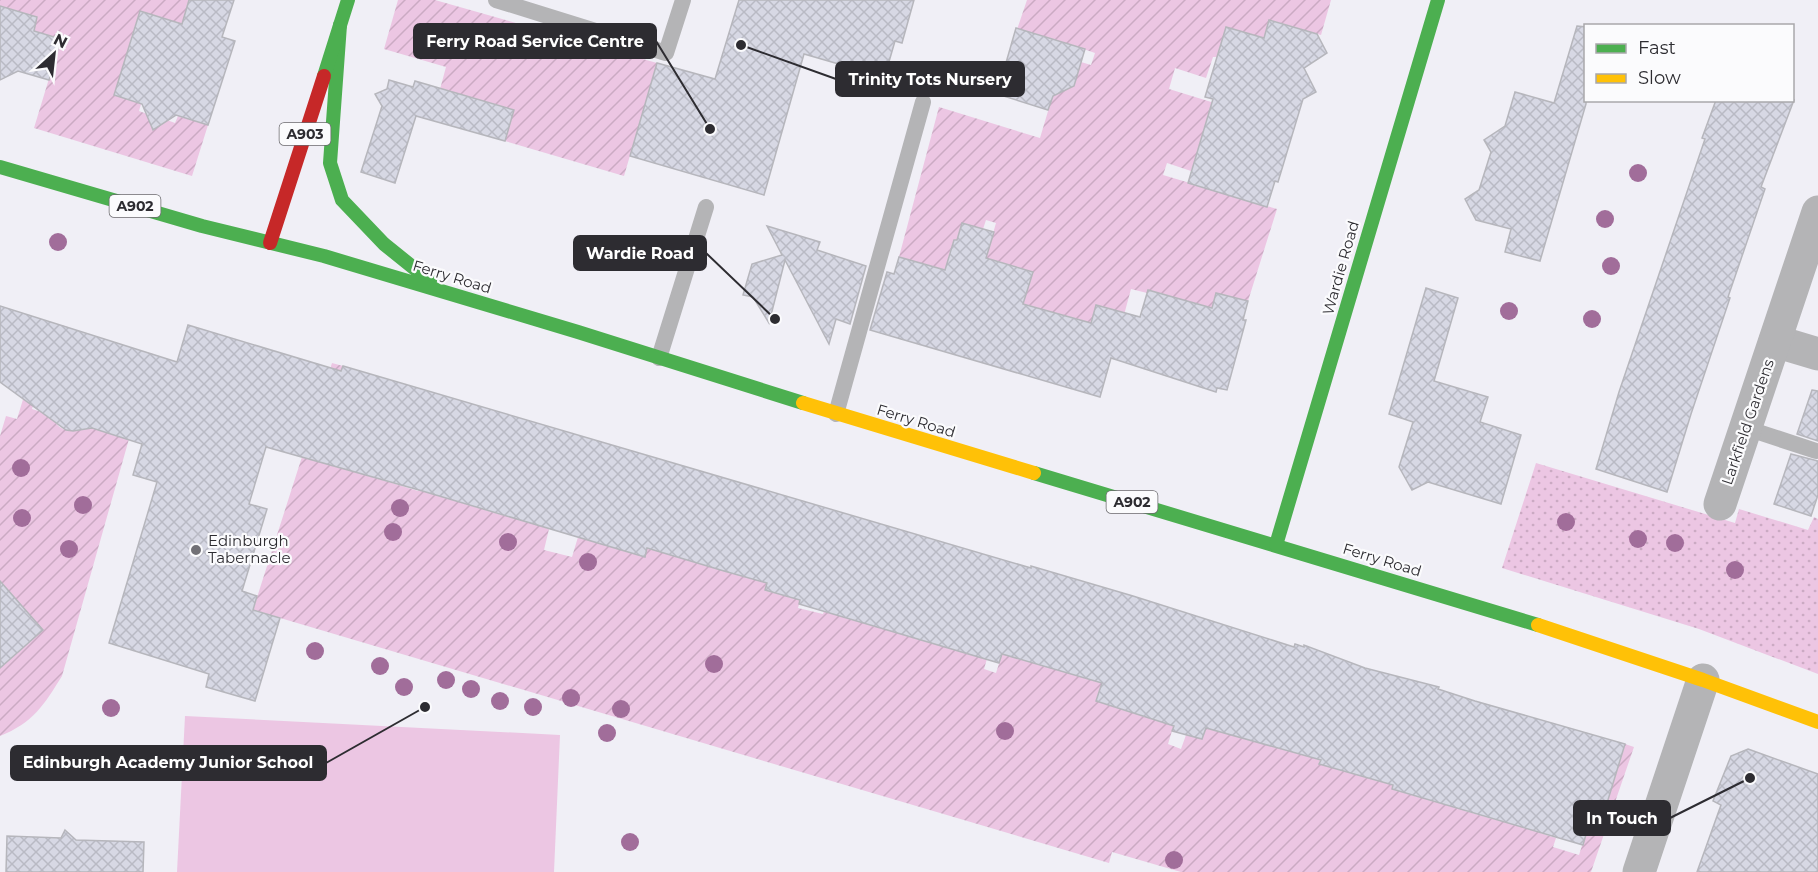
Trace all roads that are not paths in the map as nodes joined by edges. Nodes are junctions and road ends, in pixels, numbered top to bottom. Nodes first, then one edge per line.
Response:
1 (348, 0) edge
2 (496, 0) edge
3 (683, 0) edge
4 (1438, 0) edge
5 (340, 25) junction
6 (923, 102) dead end
7 (0, 167) edge
8 (706, 207) dead end
9 (1818, 212) edge
10 (270, 243) junction
11 (444, 291) junction
12 (1775, 340) junction
13 (1818, 354) edge
14 (659, 358) junction
15 (836, 414) junction
16 (1746, 428) junction
17 (1816, 451) dead end
18 (1720, 504) dead end
19 (1276, 545) junction
20 (1703, 680) junction
21 (1818, 722) edge
22 (1639, 872) edge

1 - 5 main road, A903
2 - 3 lane
4 - 19 main road, Wardie Road
5 - 10 main road, A903
5 - 11 main road
6 - 15 lane
7 - 10 main road, Ferry Road / A902
8 - 14 lane
9 - 12 street, Larkfield Gardens
10 - 11 main road, Ferry Road / A902
11 - 14 main road, Ferry Road / A902
12 - 13 street, Larkfield Gardens
12 - 16 street, Larkfield Gardens
14 - 15 main road, Ferry Road / A902
15 - 19 main road, Ferry Road / A902
16 - 17 lane
16 - 18 street, Larkfield Gardens
19 - 20 main road, Ferry Road / A902
20 - 21 main road, Ferry Road / A902
20 - 22 street

